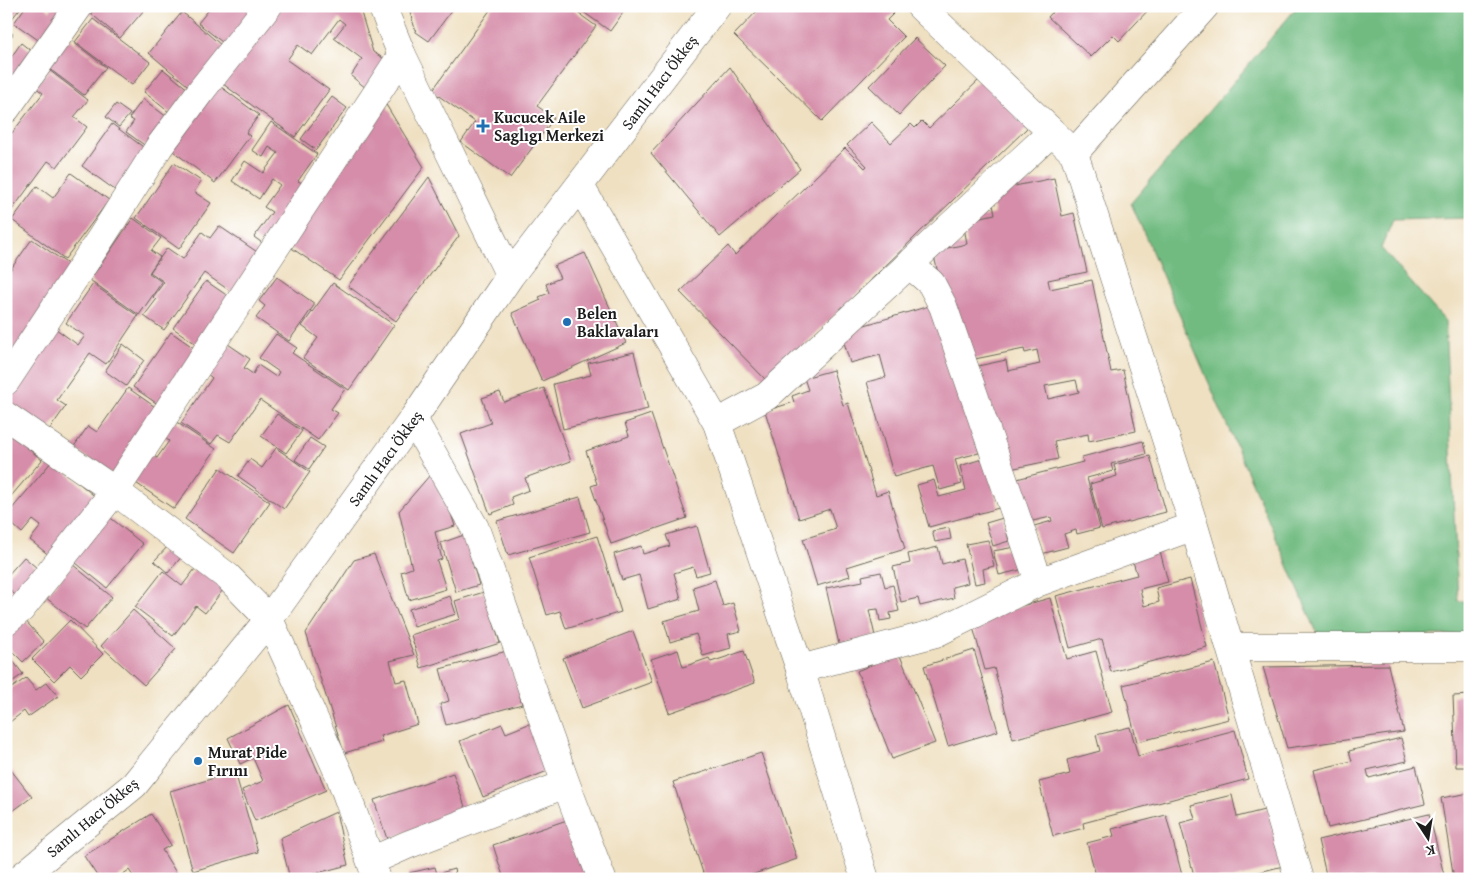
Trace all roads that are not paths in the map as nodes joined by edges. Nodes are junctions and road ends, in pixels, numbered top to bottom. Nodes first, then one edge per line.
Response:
1 (79, 6) edge
2 (268, 6) edge
3 (382, 6) edge
4 (717, 6) edge
5 (1205, 6) edge
6 (930, 9) edge
7 (402, 55) junction
8 (6, 109) edge
9 (1052, 132) junction
10 (1074, 153) junction
11 (580, 186) junction
12 (909, 264) junction
13 (510, 276) junction
14 (6, 381) edge
15 (6, 416) edge
16 (413, 419) junction
17 (717, 423) junction
18 (115, 491) junction
19 (1194, 526) junction
20 (1039, 582) junction
21 (269, 619) junction
22 (6, 621) edge
23 (1470, 647) edge
24 (1230, 648) junction
25 (800, 669) junction
26 (566, 784) junction
27 (374, 870) edge
28 (19, 879) edge
29 (602, 879) edge
30 (866, 879) edge
31 (1299, 879) edge

1 - 8 street
2 - 14 street
3 - 7 street
4 - 11 street, Samlı Hacı Ökkeş
5 - 10 street
6 - 9 street
7 - 13 street
7 - 18 street
9 - 10 street
9 - 12 street
10 - 19 street
11 - 13 street, Samlı Hacı Ökkeş
11 - 17 street
12 - 17 street
12 - 20 street
13 - 16 street, Samlı Hacı Ökkeş
15 - 18 street
16 - 21 street, Samlı Hacı Ökkeş
16 - 26 street
17 - 25 street
18 - 21 street
18 - 22 street
19 - 20 street
19 - 24 street
20 - 25 street
21 - 27 street
21 - 28 street, Samlı Hacı Ökkeş
23 - 24 street
24 - 31 street
25 - 30 street
26 - 27 street
26 - 29 street

